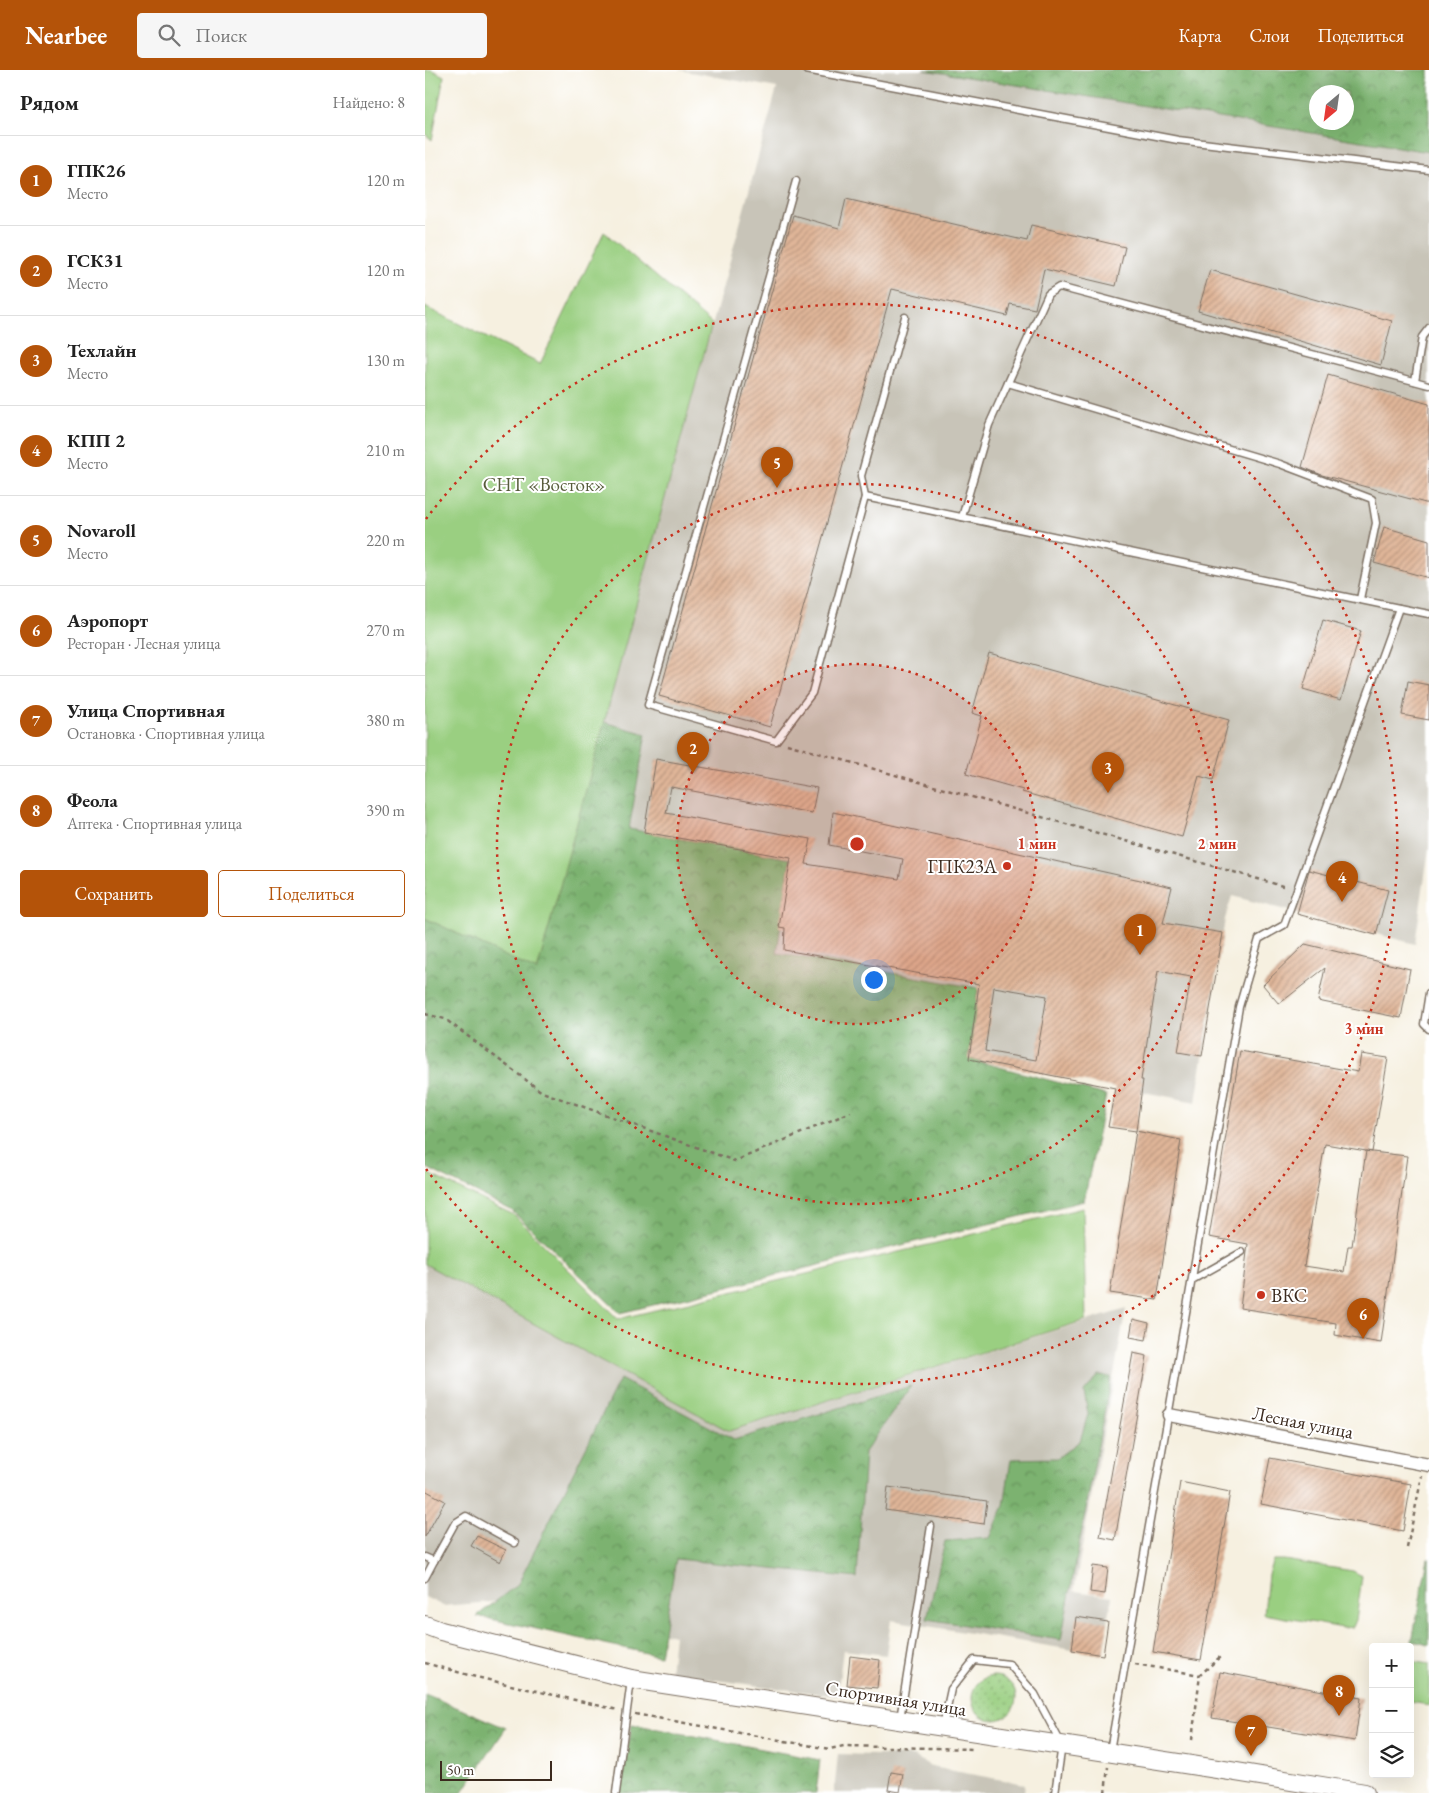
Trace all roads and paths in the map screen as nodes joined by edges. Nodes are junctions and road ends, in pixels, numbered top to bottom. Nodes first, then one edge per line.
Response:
1 (806, 70) edge
2 (1429, 170) edge
3 (795, 181) dead end
4 (905, 317) dead end
5 (1429, 328) edge
6 (1415, 381) junction
7 (1008, 383) junction
8 (1429, 385) edge
9 (865, 497) junction
10 (962, 517) junction
11 (1359, 600) junction
12 (1399, 608) junction
13 (1429, 614) edge
14 (776, 741) junction
15 (1296, 890) junction
16 (1429, 993) edge
17 (425, 1014) edge
18 (1429, 1029) edge
19 (851, 1112) dead end
20 (1242, 1252) dead end
21 (1192, 1280) junction
22 (1169, 1415) junction
23 (1427, 1465) edge
24 (931, 1526) dead end
25 (515, 1542) dead end
26 (1407, 1548) dead end
27 (425, 1557) edge
28 (434, 1561) junction
29 (425, 1578) edge
30 (425, 1625) edge
31 (1221, 1656) dead end
32 (1126, 1662) junction
33 (1200, 1675) junction
34 (631, 1679) junction
35 (900, 1719) junction
36 (943, 1727) junction
37 (1192, 1740) dead end
38 (1062, 1745) junction
39 (829, 1748) dead end
40 (978, 1749) dead end
41 (1109, 1760) junction
42 (616, 1793) edge
43 (1055, 1793) edge
44 (1105, 1793) edge
45 (1365, 1793) edge

1 - 2 lane
3 - 14 lane
4 - 9 lane
5 - 6 lane
6 - 7 lane
6 - 8 lane
7 - 10 lane
7 - 11 lane
9 - 10 lane
9 - 14 lane
10 - 11 lane
11 - 12 lane
12 - 13 lane
12 - 15 lane
14 - 15 path
15 - 21 lane
16 - 18 lane
17 - 19 path
20 - 21 lane
21 - 22 lane
22 - 23 street, Лесная улица
22 - 32 lane
23 - 26 path
24 - 35 lane
25 - 28 lane
27 - 28 lane
28 - 29 lane
30 - 34 street, Спортивная улица
31 - 33 path
32 - 33 path
32 - 41 lane
33 - 37 path
34 - 35 street, Спортивная улица
34 - 42 lane
35 - 36 street, Спортивная улица
36 - 38 street, Спортивная улица
36 - 38 lane
38 - 41 street, Спортивная улица
38 - 43 lane
39 - 40 path
41 - 44 path
41 - 45 street, Спортивная улица

